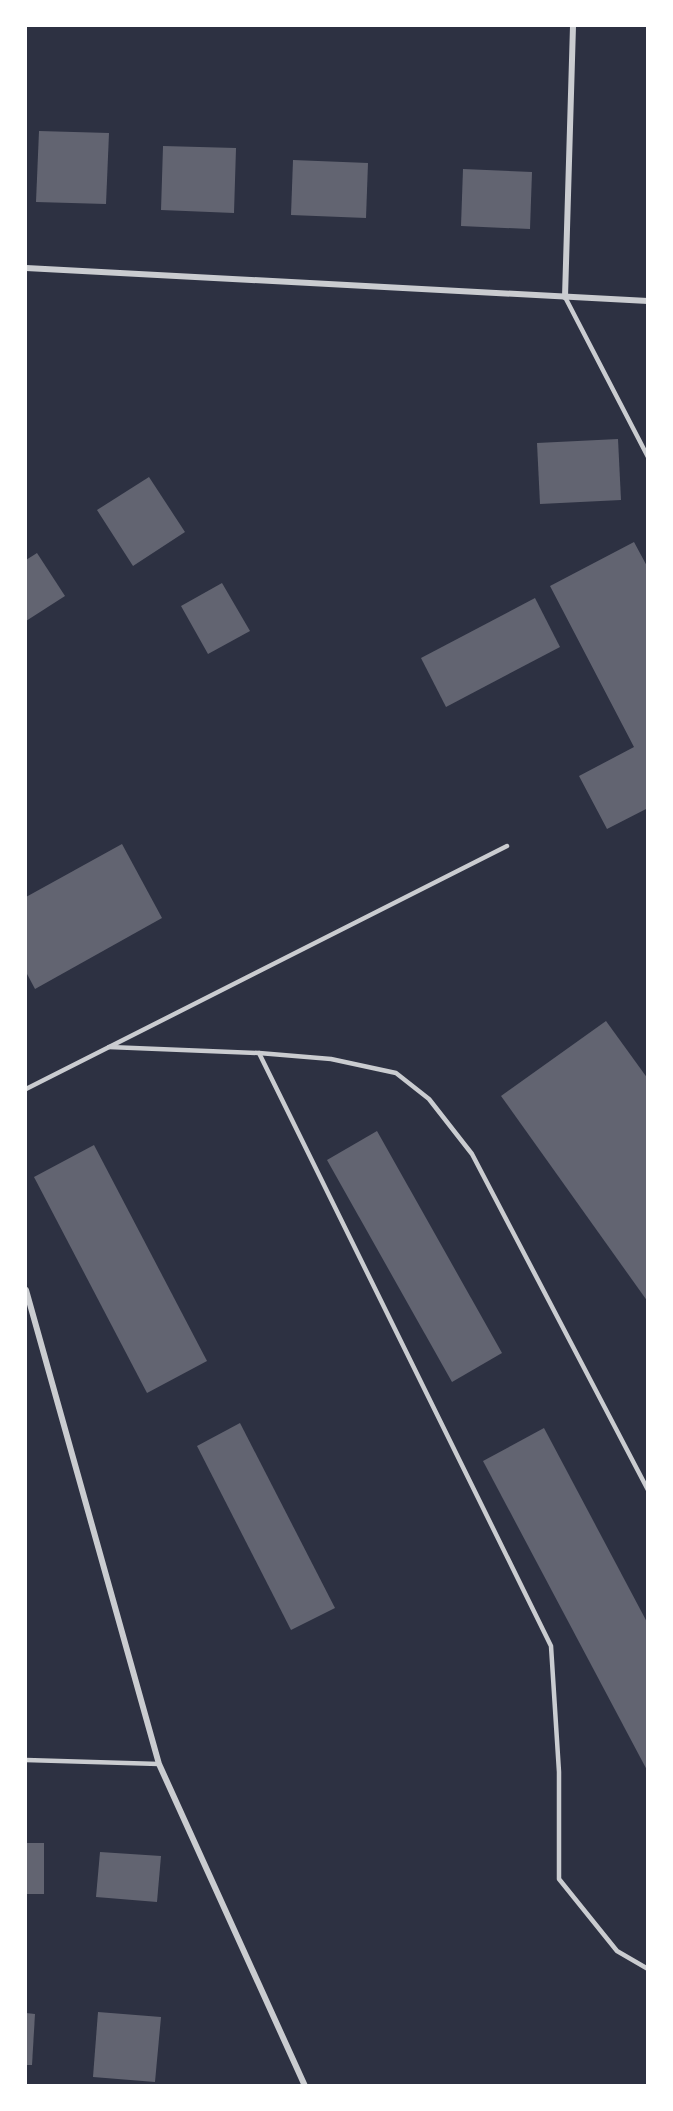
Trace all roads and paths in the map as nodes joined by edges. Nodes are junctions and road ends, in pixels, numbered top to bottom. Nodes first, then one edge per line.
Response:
1 (573, 26) edge
2 (26, 268) edge
3 (565, 297) junction
4 (648, 301) edge
5 (648, 457) edge
6 (507, 846) dead end
7 (109, 1047) junction
8 (259, 1053) junction
9 (26, 1089) edge
10 (26, 1290) edge
11 (648, 1490) edge
12 (26, 1760) edge
13 (159, 1764) junction
14 (648, 1969) edge
15 (305, 2085) edge

1 - 3 street
2 - 3 street
3 - 4 street
3 - 5 lane
6 - 7 lane
7 - 8 lane
7 - 9 lane
8 - 11 lane
8 - 14 lane
10 - 13 street
12 - 13 lane
13 - 15 street

